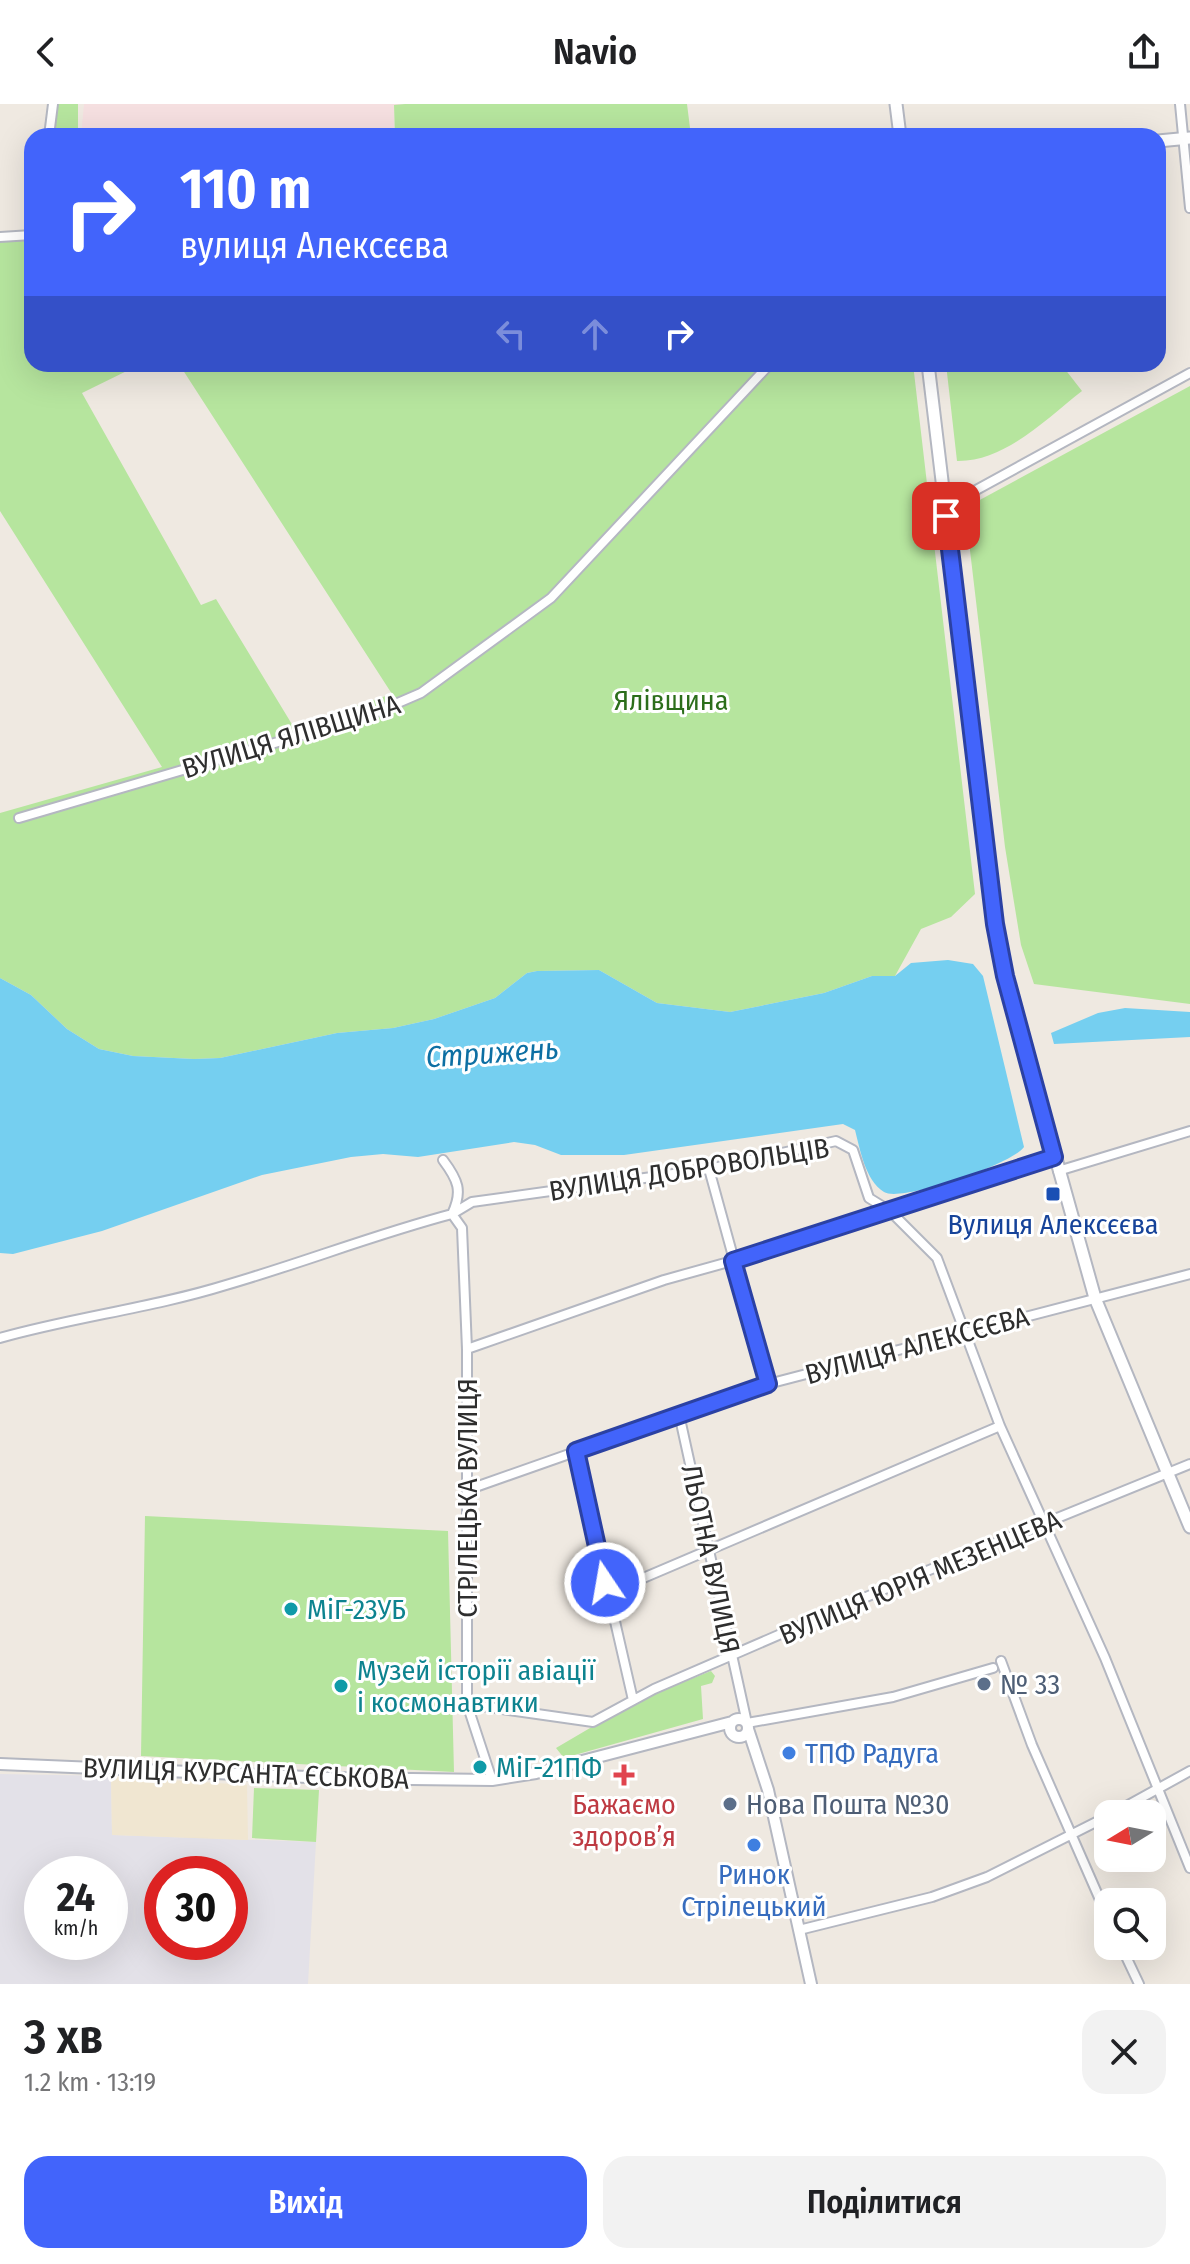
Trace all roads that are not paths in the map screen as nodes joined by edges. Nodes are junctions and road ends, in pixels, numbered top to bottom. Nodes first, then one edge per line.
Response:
1 (53, 104) edge
2 (896, 104) edge
3 (1180, 104) edge
4 (50, 128) edge
5 (899, 128) edge
6 (1187, 138) edge
7 (1166, 140) edge
8 (1190, 208) edge
9 (24, 236) edge
10 (0, 237) edge
11 (763, 372) edge
12 (929, 372) edge
13 (1190, 373) edge
14 (956, 501) dead end
15 (19, 818) dead end
16 (1190, 1131) edge
17 (1054, 1157) junction
18 (443, 1160) dead end
19 (709, 1169) junction
20 (1058, 1171) junction
21 (890, 1211) junction
22 (452, 1214) junction
23 (733, 1261) junction
24 (1190, 1274) edge
25 (1095, 1298) junction
26 (962, 1332) junction
27 (0, 1338) edge
28 (467, 1349) junction
29 (768, 1384) junction
30 (679, 1414) junction
31 (1000, 1426) junction
32 (576, 1451) junction
33 (1190, 1464) edge
34 (1167, 1473) junction
35 (467, 1490) junction
36 (1043, 1523) junction
37 (1190, 1527) edge
38 (710, 1552) junction
39 (608, 1593) junction
40 (733, 1656) junction
41 (1001, 1661) dead end
42 (993, 1668) dead end
43 (633, 1700) junction
44 (467, 1704) junction
45 (742, 1705) junction
46 (733, 1721) junction
47 (748, 1726) junction
48 (716, 1728) junction
49 (734, 1736) junction
50 (753, 1751) junction
51 (0, 1764) edge
52 (1190, 1771) edge
53 (492, 1780) junction
54 (1158, 1790) junction
55 (1139, 1800) edge
56 (1094, 1823) edge
57 (1072, 1835) junction
58 (1190, 1868) edge
59 (1095, 1888) edge
60 (799, 1930) junction
61 (1128, 1960) edge
62 (811, 1984) edge
63 (1139, 1984) edge

1 - 4 street
2 - 5 main road
3 - 6 street
6 - 7 main road
6 - 8 street
9 - 10 street
11 - 15 street, ВУЛИЦЯ ЯЛІВЩИНА
12 - 17 main road
13 - 14 street
16 - 20 street
17 - 20 main road
17 - 21 street
18 - 22 street, СТРІЛЕЦЬКА ВУЛИЦЯ
19 - 21 street, ВУЛИЦЯ ДОБРОВОЛЬЦІВ
19 - 22 street, ВУЛИЦЯ ДОБРОВОЛЬЦІВ
19 - 23 street
20 - 25 main road
21 - 23 street
21 - 26 street, ВУЛИЦЯ ДОБРОВОЛЬЦІВ
22 - 27 street
22 - 28 street, СТРІЛЕЦЬКА ВУЛИЦЯ
23 - 28 street
23 - 29 street
24 - 25 street, ВУЛИЦЯ АЛЕКСЄЄВА
25 - 26 street, ВУЛИЦЯ АЛЕКСЄЄВА
25 - 34 main road
26 - 29 street, ВУЛИЦЯ АЛЕКСЄЄВА
26 - 31 street, ВУЛИЦЯ ДОБРОВОЛЬЦІВ
28 - 35 street, СТРІЛЕЦЬКА ВУЛИЦЯ
29 - 30 street, ВУЛИЦЯ АЛЕКСЄЄВА
30 - 32 street, ВУЛИЦЯ АЛЕКСЄЄВА
30 - 38 street, ЛЬОТНА ВУЛИЦЯ
31 - 36 street, ВУЛИЦЯ ДОБРОВОЛЬЦІВ
31 - 38 street
32 - 35 street, ВУЛИЦЯ АЛЕКСЄЄВА
32 - 39 street
33 - 34 street, ВУЛИЦЯ ЮРІЯ МЕЗЕНЦЕВА
34 - 36 street, ВУЛИЦЯ ЮРІЯ МЕЗЕНЦЕВА
34 - 37 main road
35 - 44 street, СТРІЛЕЦЬКА ВУЛИЦЯ
36 - 40 street, ВУЛИЦЯ ЮРІЯ МЕЗЕНЦЕВА
36 - 54 street, ВУЛИЦЯ ДОБРОВОЛЬЦІВ
38 - 39 street
38 - 40 street, ЛЬОТНА ВУЛИЦЯ
39 - 43 street
40 - 43 street, ВУЛИЦЯ ЮРІЯ МЕЗЕНЦЕВА
40 - 45 street, ЛЬОТНА ВУЛИЦЯ
41 - 57 street
42 - 47 street
43 - 44 street, ВУЛИЦЯ ЮРІЯ МЕЗЕНЦЕВА
44 - 53 street, СТРІЛЕЦЬКА ВУЛИЦЯ
45 - 46 street
45 - 47 street, ЛЬОТНА ВУЛИЦЯ
46 - 47 street
46 - 48 street
46 - 49 street
47 - 49 street
47 - 50 street, ЛЬОТНА ВУЛИЦЯ
48 - 49 street, ЛЬОТНА ВУЛИЦЯ
48 - 53 street
49 - 50 street, ЛЬОТНА ВУЛИЦЯ
50 - 60 street, ЛЬОТНА ВУЛИЦЯ
51 - 53 street, ВУЛИЦЯ КУРСАНТА ЄСЬКОВА
52 - 54 street
54 - 55 street
54 - 58 street, ВУЛИЦЯ ДОБРОВОЛЬЦІВ
56 - 57 street
57 - 59 street
57 - 60 street
60 - 62 street, ЛЬОТНА ВУЛИЦЯ
61 - 63 street

